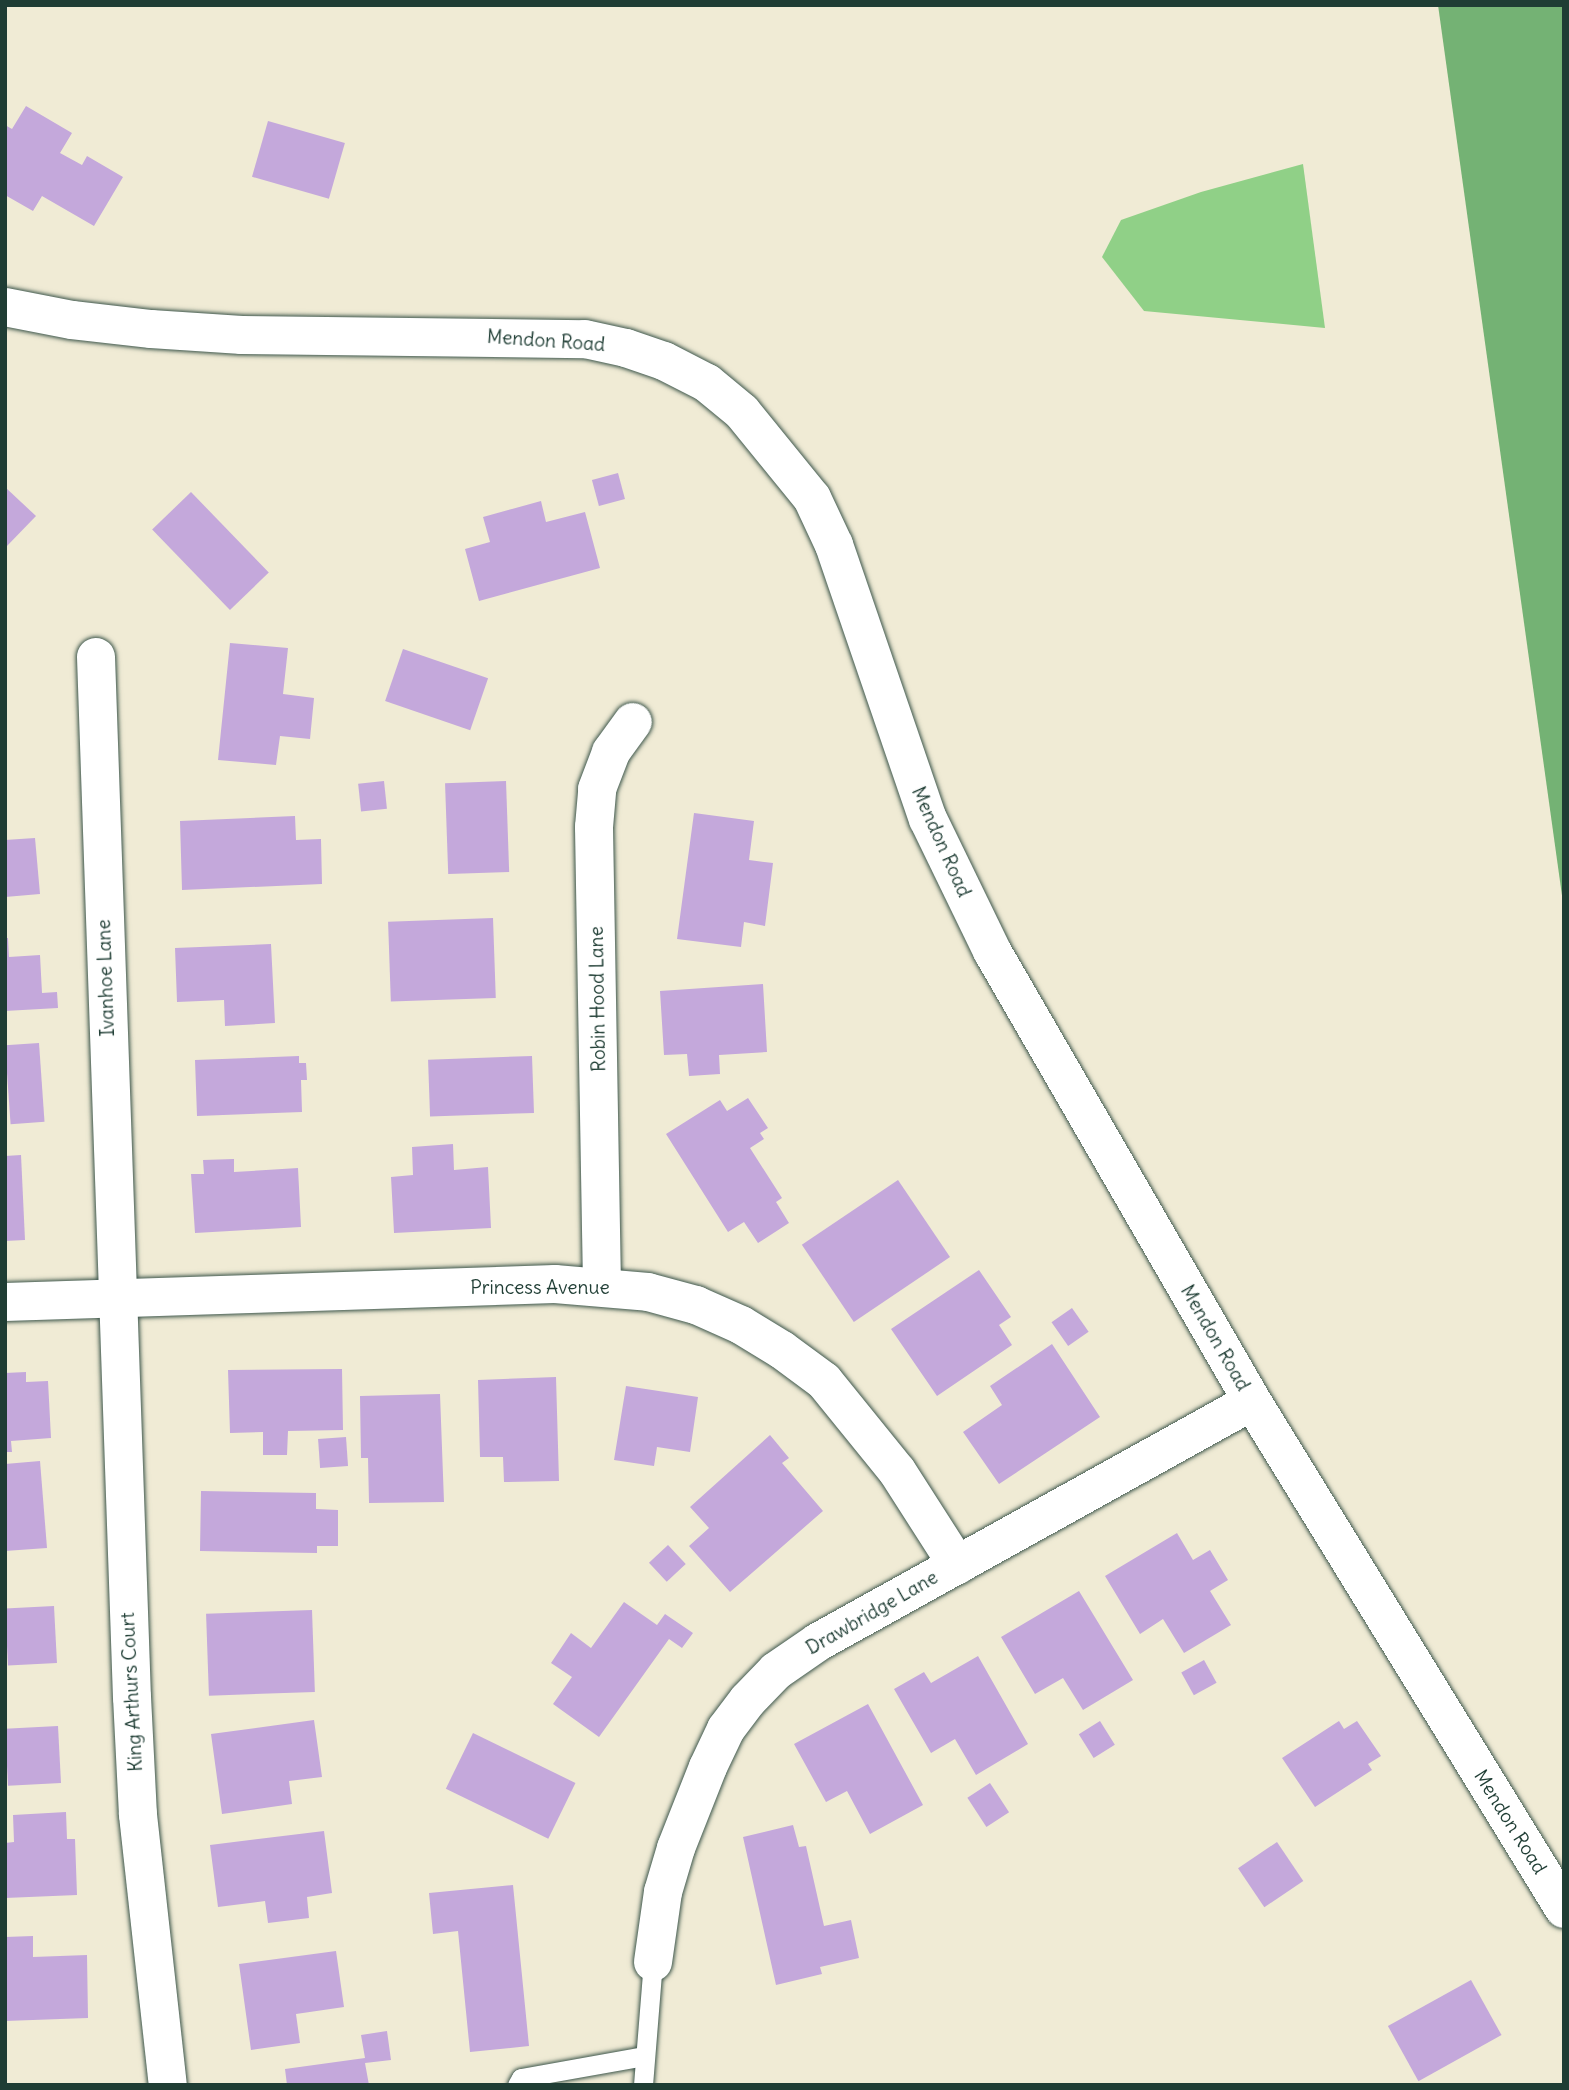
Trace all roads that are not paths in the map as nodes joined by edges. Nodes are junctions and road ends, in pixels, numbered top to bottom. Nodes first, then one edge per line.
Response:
1 (5, 307) edge
2 (96, 657) dead end
3 (633, 722) dead end
4 (602, 1286) junction
5 (116, 1298) junction
6 (5, 1302) edge
7 (1252, 1401) junction
8 (957, 1565) junction
9 (1564, 1909) edge
10 (653, 1962) joint
11 (645, 2056) junction
12 (168, 2085) edge
13 (517, 2085) edge
14 (643, 2085) edge

1 - 7 street, Mendon Road
2 - 5 street, Ivanhoe Lane
3 - 4 street, Robin Hood Lane
4 - 5 street, Princess Avenue
4 - 8 street, Princess Avenue
5 - 6 street, Princess Avenue
5 - 12 street, King Arthurs Court
7 - 8 street, Drawbridge Lane
7 - 9 street, Mendon Road
8 - 10 street, Drawbridge Lane
10 - 11 lane
11 - 13 lane
11 - 14 lane

